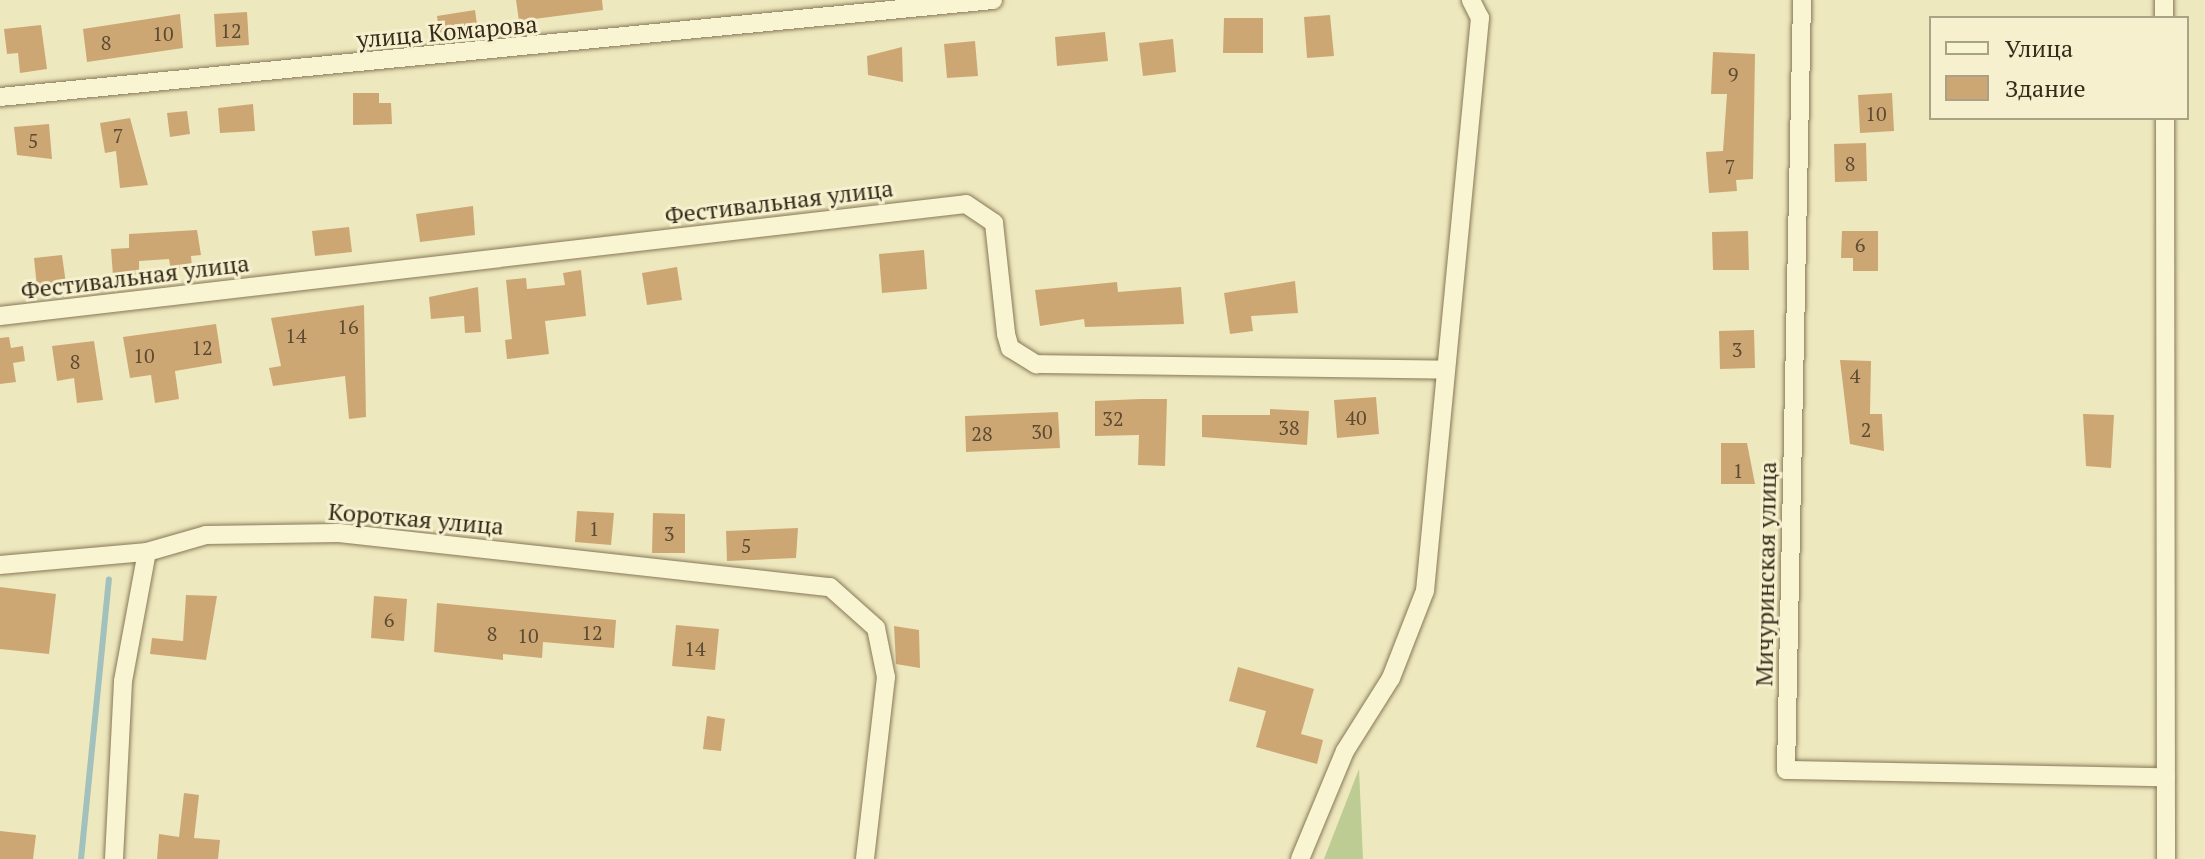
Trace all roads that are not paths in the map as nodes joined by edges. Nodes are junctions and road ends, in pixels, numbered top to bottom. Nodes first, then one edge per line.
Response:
1 (993, 0) edge
2 (1471, 0) edge
3 (1802, 0) edge
4 (0, 97) edge
5 (2165, 120) edge
6 (0, 316) edge
7 (1444, 370) junction
8 (147, 552) junction
9 (0, 565) edge
10 (2166, 777) junction
11 (114, 859) edge
12 (865, 859) edge
13 (1300, 859) edge
14 (2166, 859) edge

1 - 4 street, улица Комарова
2 - 7 street
3 - 10 street, Мичуринская улица
5 - 10 street
6 - 7 street, Фестивальная улица
7 - 13 street
8 - 9 street, Короткая улица
8 - 11 street
8 - 12 street, Короткая улица
10 - 14 street

